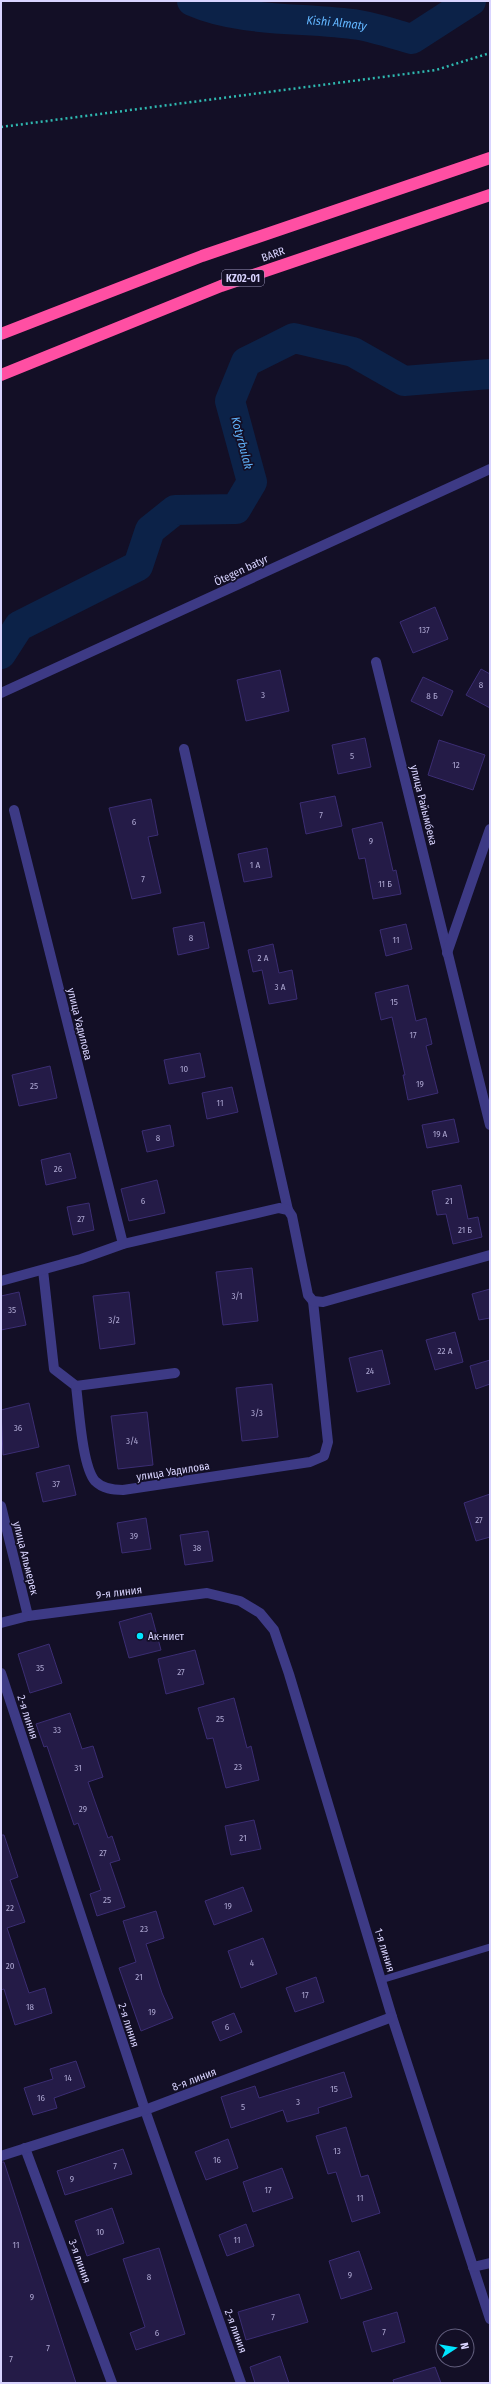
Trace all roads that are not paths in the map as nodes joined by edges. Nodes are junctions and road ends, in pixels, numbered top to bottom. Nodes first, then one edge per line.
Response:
1 (490, 158) edge
2 (490, 196) edge
3 (1, 334) edge
4 (1, 375) edge
5 (490, 469) edge
6 (376, 662) dead end
7 (1, 693) edge
8 (184, 749) dead end
9 (14, 810) dead end
10 (490, 829) edge
11 (447, 953) junction
12 (490, 1125) edge
13 (288, 1210) junction
14 (123, 1244) junction
15 (490, 1254) edge
16 (43, 1270) junction
17 (1, 1281) edge
18 (313, 1301) junction
19 (175, 1373) dead end
20 (76, 1386) junction
21 (1, 1506) edge
22 (240, 1602) joint
23 (28, 1616) junction
24 (1, 1623) edge
25 (1, 1673) edge
26 (490, 1947) edge
27 (381, 1980) junction
28 (392, 2017) junction
29 (145, 2110) junction
30 (26, 2148) junction
31 (1, 2156) edge
32 (490, 2263) edge
33 (473, 2267) junction
34 (490, 2319) edge
35 (112, 2383) edge
36 (241, 2383) edge

1 - 3 highway, BARR
2 - 4 highway, BARR / KZ02-01
5 - 7 street, Ötegen batyr
6 - 11 street, улица Райымбека
8 - 13 street
9 - 14 street, улица Уадилова
10 - 11 street
11 - 12 street, улица Райымбека
13 - 14 street
13 - 18 street
14 - 16 street
15 - 18 street
16 - 17 street
16 - 20 street
18 - 20 street, улица Уадилова
19 - 20 street
21 - 23 street, улица Альмерек
22 - 23 street, 9-я линия
22 - 27 street, 1-я линия
23 - 24 street, 9-я линия
25 - 29 street, 2-я линия
26 - 27 lane
27 - 28 street, 1-я линия
28 - 29 street, 8-я линия
28 - 33 street, 1-я линия
29 - 30 street, 8-я линия
29 - 36 street, 2-я линия
30 - 31 street, 8-я линия
30 - 35 street, 3-я линия
32 - 33 street
33 - 34 street, 1-я линия

